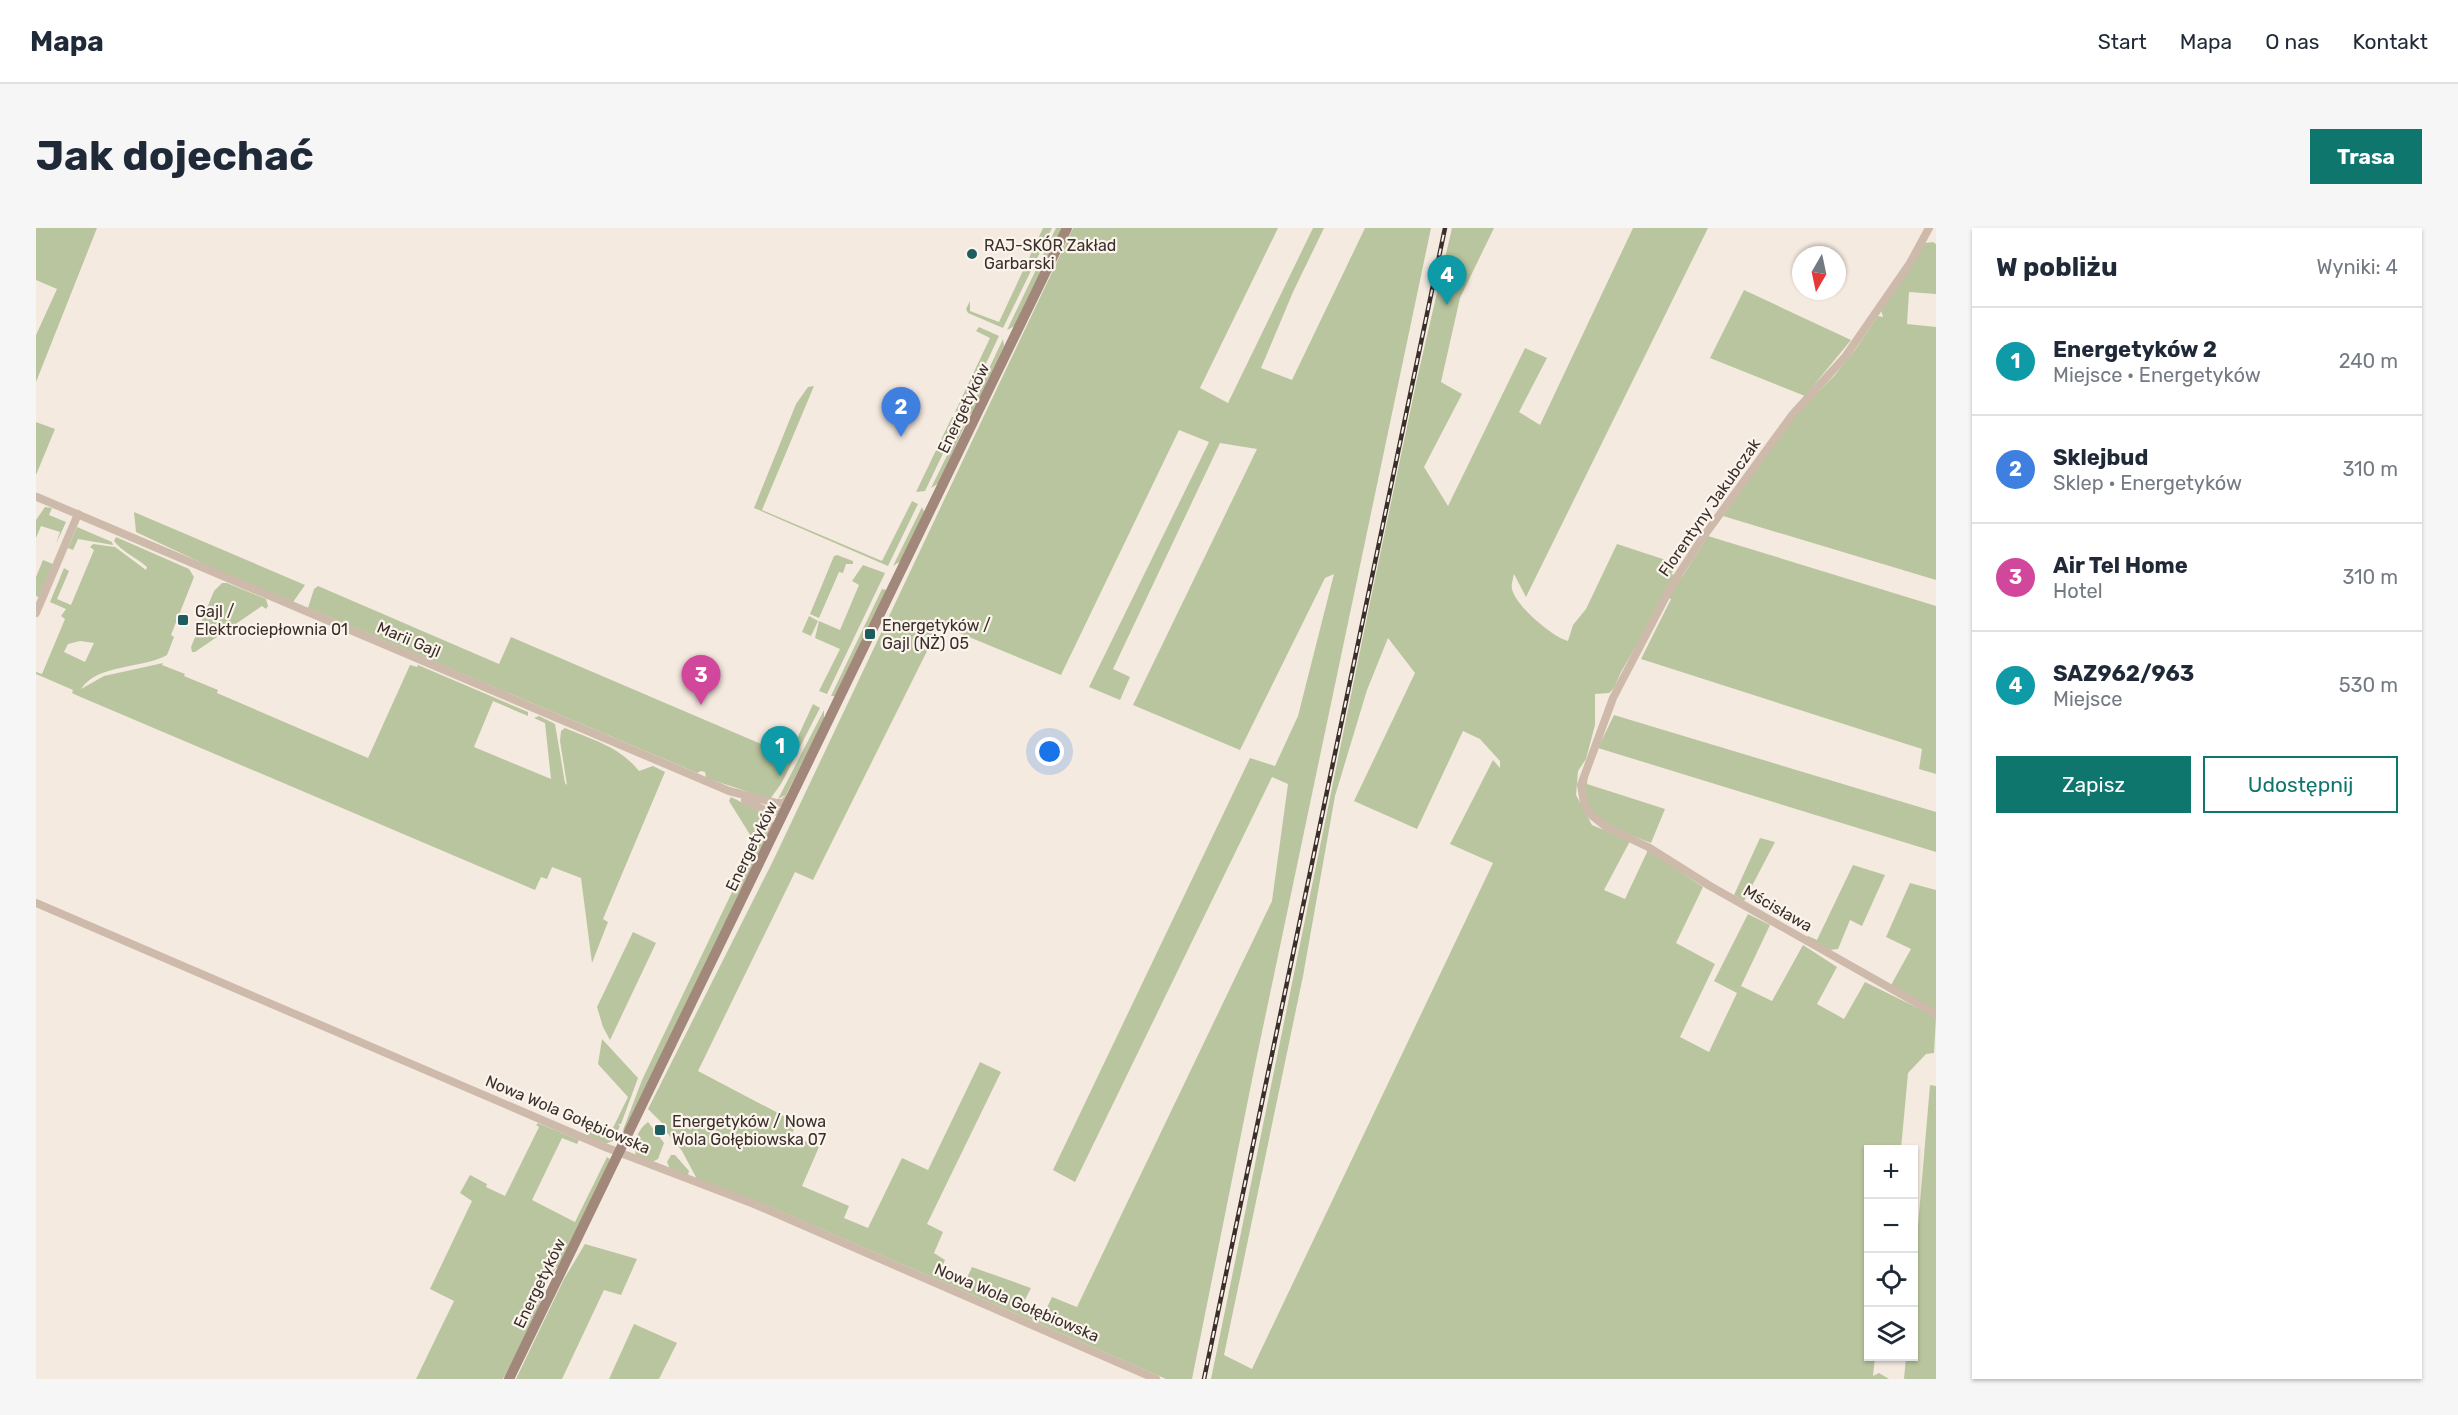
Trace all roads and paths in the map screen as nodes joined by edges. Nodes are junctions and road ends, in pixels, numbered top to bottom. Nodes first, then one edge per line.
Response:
1 (1067, 228) edge
2 (1929, 228) edge
3 (37, 496) edge
4 (78, 514) junction
5 (36, 614) edge
6 (792, 795) junction
7 (769, 807) junction
8 (784, 812) junction
9 (1606, 827) joint
10 (772, 839) junction
11 (36, 903) edge
12 (1936, 1014) edge
13 (619, 1153) junction
14 (508, 1379) edge
15 (1156, 1379) edge

1 - 6 main road, Energetyków
2 - 9 street, Florentyny Jakubczak
3 - 4 street, Marii Gajl
4 - 5 street
4 - 7 street, Marii Gajl
6 - 7 street
6 - 8 main road, Energetyków
7 - 8 street, Marii Gajl
7 - 10 street
8 - 10 main road, Energetyków
9 - 12 street, Mścisława
10 - 13 main road, Energetyków
11 - 13 street, Nowa Wola Gołębiowska
13 - 14 main road, Energetyków
13 - 15 street, Nowa Wola Gołębiowska

